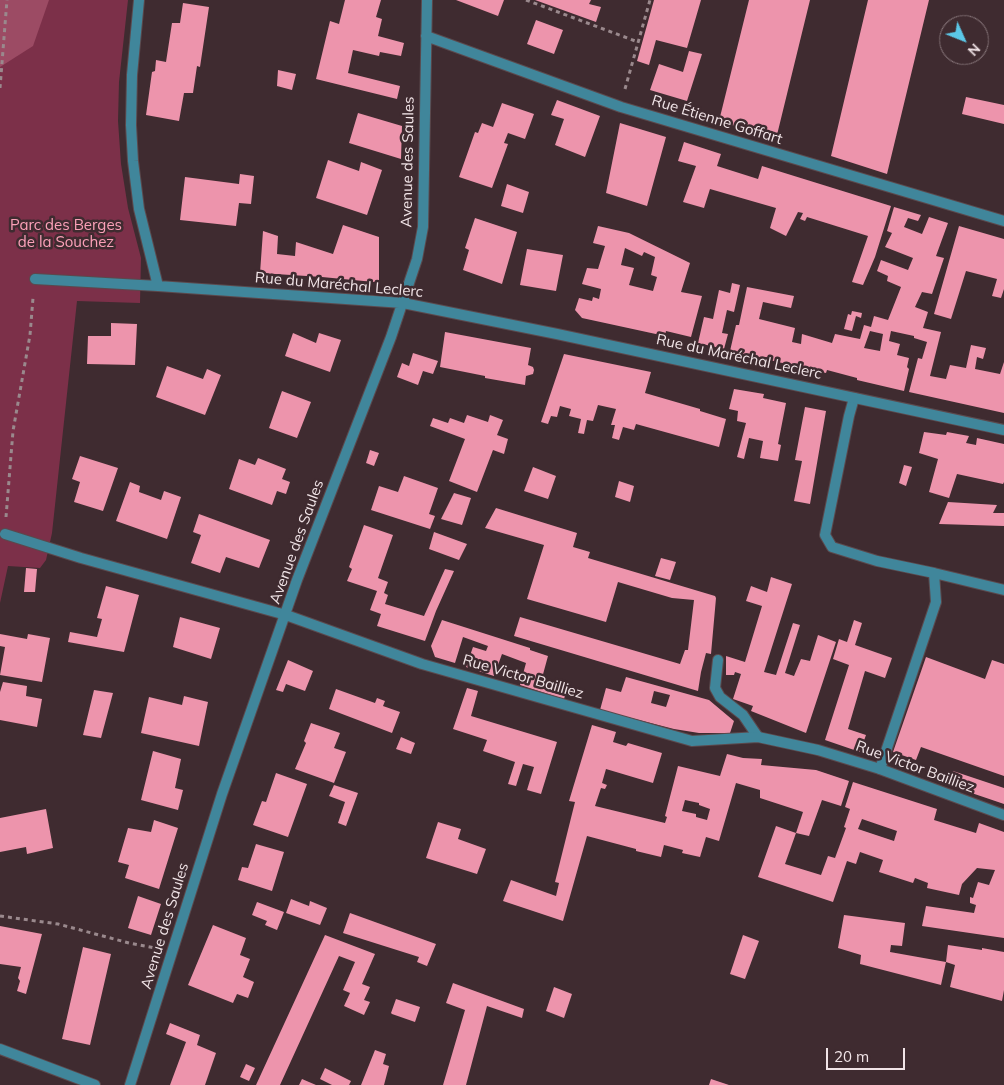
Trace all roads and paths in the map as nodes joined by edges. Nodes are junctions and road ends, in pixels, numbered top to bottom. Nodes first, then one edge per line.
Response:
1 (7, 0) edge
2 (139, 0) edge
3 (427, 0) edge
4 (526, 0) edge
5 (650, 0) edge
6 (426, 36) junction
7 (638, 42) junction
8 (0, 88) edge
9 (621, 107) junction
10 (1004, 221) edge
11 (35, 280) joint
12 (158, 286) junction
13 (403, 304) junction
14 (854, 398) junction
15 (1004, 430) edge
16 (5, 534) joint
17 (934, 573) junction
18 (1004, 590) edge
19 (286, 615) junction
20 (718, 660) dead end
21 (758, 737) junction
22 (880, 769) junction
23 (1004, 815) edge
24 (0, 916) edge
25 (173, 952) junction
26 (0, 1048) edge
27 (94, 1085) edge
28 (130, 1085) edge

1 - 8 path
2 - 12 street
3 - 6 street, Avenue des Saules
4 - 7 path
5 - 7 path
6 - 9 street, Rue Étienne Goffart
6 - 13 street, Avenue des Saules
7 - 9 path
9 - 10 street, Rue Étienne Goffart
11 - 12 street, Rue du Maréchal Leclerc
11 - 16 path
12 - 13 street, Rue du Maréchal Leclerc
13 - 14 street, Rue du Maréchal Leclerc
13 - 19 street, Avenue des Saules
14 - 15 street, Rue du Maréchal Leclerc
14 - 17 street
16 - 19 street, Rue Victor Bailliez
17 - 18 street
17 - 22 street
19 - 21 street, Rue Victor Bailliez
19 - 25 street, Avenue des Saules
20 - 21 street
21 - 22 street, Rue Victor Bailliez
22 - 23 street, Rue Victor Bailliez
24 - 25 path
25 - 28 street, Avenue des Saules
26 - 27 street

